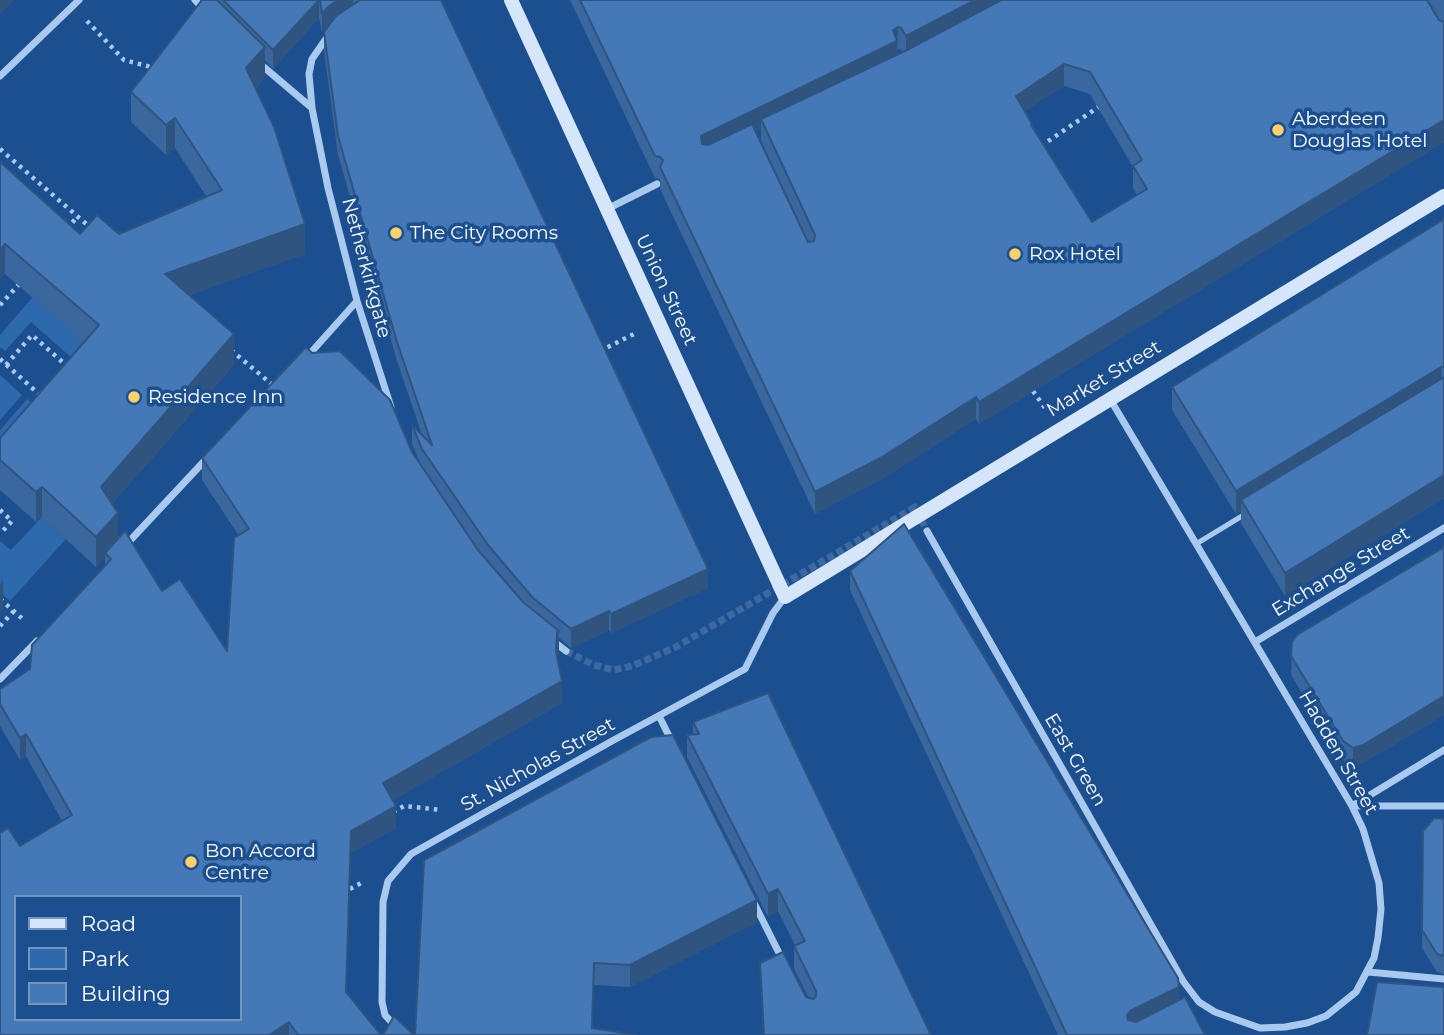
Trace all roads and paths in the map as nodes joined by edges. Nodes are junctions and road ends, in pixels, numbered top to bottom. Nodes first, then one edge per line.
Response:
1 (79, 0) edge
2 (195, 0) edge
3 (511, 0) edge
4 (73, 7) junction
5 (212, 17) edge
6 (340, 25) edge
7 (250, 54) edge
8 (160, 57) edge
9 (0, 76) edge
10 (1109, 99) edge
11 (312, 107) junction
12 (0, 149) edge
13 (1032, 153) edge
14 (657, 184) edge
15 (1444, 196) edge
16 (607, 209) junction
17 (78, 217) junction
18 (98, 234) edge
19 (60, 236) edge
20 (26, 276) edge
21 (357, 302) junction
22 (0, 305) edge
23 (659, 322) junction
24 (229, 348) edge
25 (596, 353) edge
26 (0, 359) edge
27 (6, 365) junction
28 (73, 371) edge
29 (278, 390) joint
30 (1109, 399) junction
31 (46, 400) edge
32 (394, 414) edge
33 (213, 453) edge
34 (1255, 508) edge
35 (0, 510) edge
36 (1444, 528) edge
37 (927, 531) tunnel mouth
38 (0, 534) edge
39 (1196, 544) junction
40 (114, 557) edge
41 (785, 597) junction
42 (0, 599) edge
43 (7, 605) dead end
44 (13, 611) dead end
45 (0, 626) edge
46 (42, 636) edge
47 (547, 636) edge
48 (1255, 642) junction
49 (566, 651) tunnel mouth
50 (0, 679) edge
51 (659, 716) junction
52 (676, 750) edge
53 (1444, 750) edge
54 (1353, 806) junction
55 (1444, 806) edge
56 (433, 809) dead end
57 (388, 815) edge
58 (750, 895) edge
59 (787, 968) edge
60 (1368, 972) junction
61 (1444, 979) edge
62 (1199, 1002) junction
63 (1188, 1008) edge
64 (1261, 1031) edge
65 (407, 1035) edge

1 - 4 street
2 - 5 street
3 - 16 street, Union Street
4 - 8 path
4 - 9 street
6 - 11 street, Netherkirkgate
7 - 11 street
10 - 13 path
11 - 21 street, Netherkirkgate
12 - 17 path
14 - 16 street
15 - 30 street, Market Street
16 - 23 street, Union Street
17 - 18 path
17 - 19 path
20 - 22 path
21 - 29 street
21 - 32 street, Netherkirkgate
23 - 25 path
23 - 41 street, Union Street
24 - 29 path
26 - 27 path
27 - 28 path
27 - 31 path
30 - 39 street, Hadden Street
30 - 41 street, Market Street
33 - 40 street
34 - 39 lane
35 - 38 path
36 - 48 street, Exchange Street
37 - 62 street, East Green
39 - 48 street, Hadden Street
41 - 51 street, St. Nicholas Street
42 - 43 path
44 - 45 path
46 - 50 street
47 - 49 street
48 - 54 street, Hadden Street
51 - 52 street
51 - 65 street, St. Nicholas Street
53 - 54 street
54 - 55 street
54 - 60 street, Hadden Street
56 - 57 path
58 - 59 street
60 - 61 street
60 - 64 street, Hadden Street
62 - 63 street
62 - 64 street, Hadden Street

